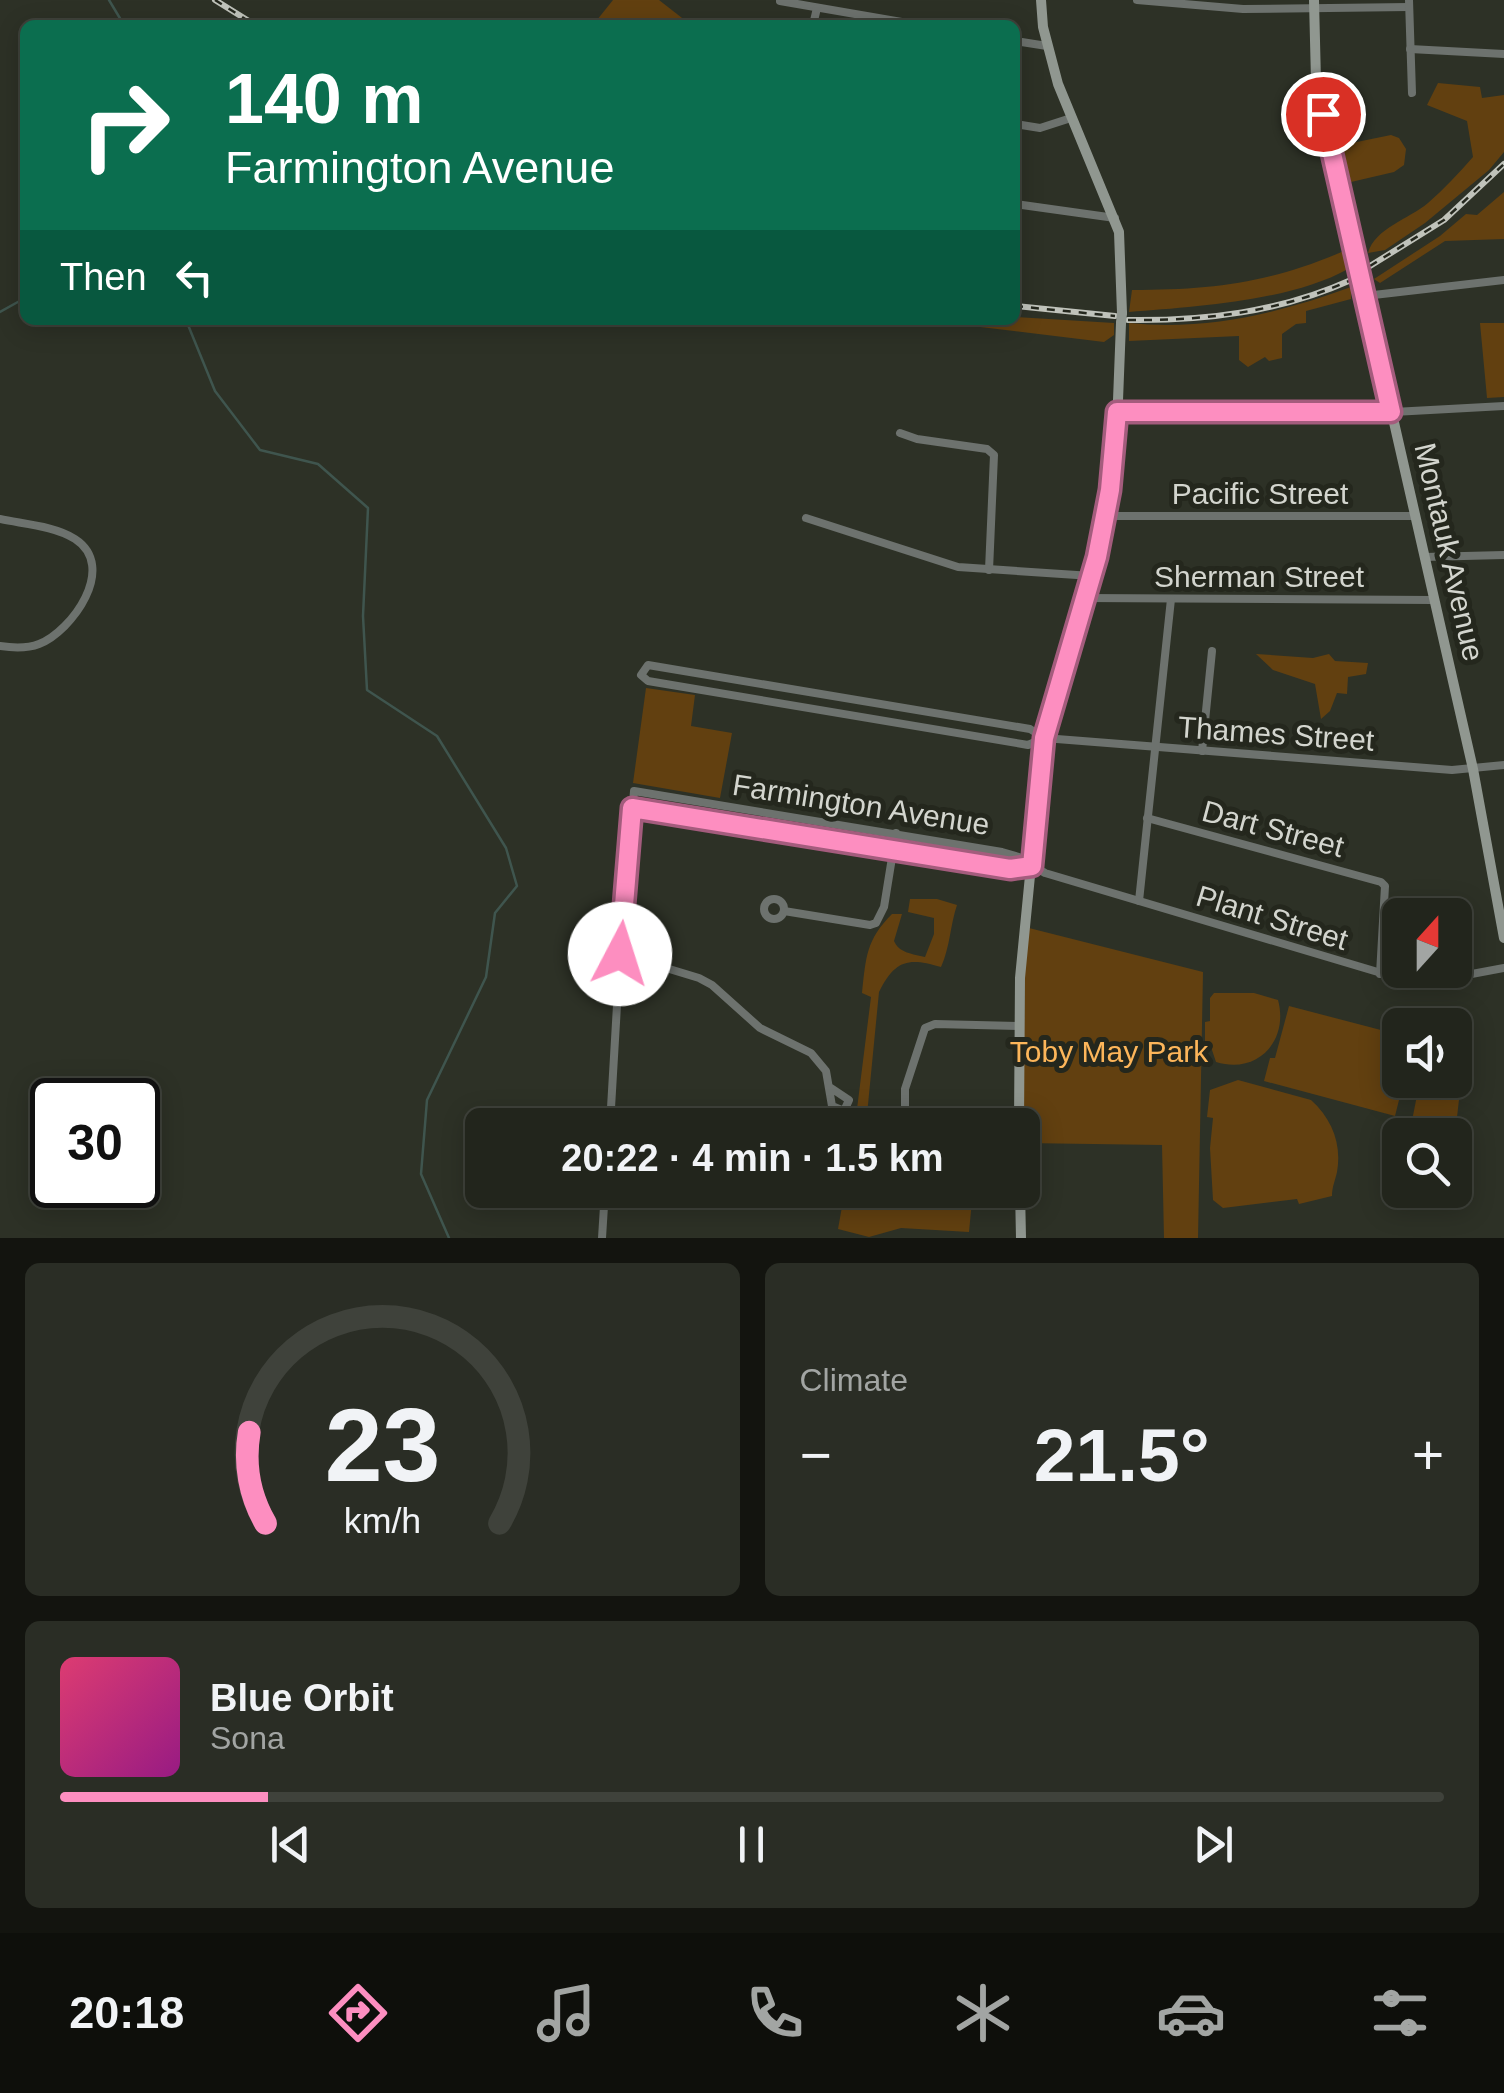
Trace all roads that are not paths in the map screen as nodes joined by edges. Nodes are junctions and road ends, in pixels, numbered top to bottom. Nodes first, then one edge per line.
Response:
1 (1041, 0) edge
2 (1138, 0) edge
3 (780, 1) edge
4 (1315, 4) edge
5 (1409, 4) edge
6 (1242, 5) edge
7 (817, 8) junction
8 (814, 20) edge
9 (889, 20) edge
10 (1020, 42) edge
11 (1047, 46) junction
12 (1410, 50) junction
13 (1504, 54) edge
14 (1412, 94) dead end
15 (1071, 118) junction
16 (1020, 125) edge
17 (1020, 205) edge
18 (1115, 218) junction
19 (1504, 280) edge
20 (1365, 296) junction
21 (1504, 406) edge
22 (1117, 412) junction
23 (1391, 412) junction
24 (900, 433) dead end
25 (1106, 516) junction
26 (1414, 516) junction
27 (806, 518) dead end
28 (0, 520) edge
29 (1504, 555) edge
30 (1423, 556) junction
31 (989, 570) junction
32 (1092, 576) junction
33 (1084, 598) junction
34 (1172, 599) junction
35 (1434, 600) junction
36 (0, 646) edge
37 (1212, 651) dead end
38 (781, 688) junction
39 (779, 704) junction
40 (935, 713) junction
41 (932, 730) junction
42 (1044, 738) junction
43 (1154, 747) junction
44 (1202, 751) junction
45 (1504, 765) edge
46 (1473, 768) junction
47 (632, 808) junction
48 (1147, 818) junction
49 (896, 833) junction
50 (893, 850) junction
51 (1032, 866) junction
52 (1139, 901) junction
53 (784, 911) dead end
54 (1504, 938) edge
55 (620, 954) junction
56 (1504, 968) edge
57 (1380, 974) junction
58 (1018, 1026) junction
59 (831, 1088) dead end
60 (611, 1108) edge
61 (905, 1108) edge
62 (1018, 1108) edge
63 (604, 1208) edge
64 (1020, 1208) edge
65 (602, 1238) edge
66 (1021, 1238) edge

1 - 11 main road
2 - 6 street
3 - 7 street
4 - 5 street
4 - 6 street
4 - 20 main road, Montauk Avenue, bridge
5 - 12 street
7 - 8 street
7 - 9 street
10 - 11 street
11 - 15 main road
12 - 13 street
12 - 14 street
15 - 16 street
15 - 18 main road
17 - 18 street
18 - 22 main road
19 - 20 street
20 - 23 main road, Montauk Avenue
21 - 23 street
22 - 23 street
22 - 25 main road
23 - 26 main road, Montauk Avenue
24 - 31 street
25 - 26 street, Pacific Street
25 - 32 main road
26 - 30 main road, Montauk Avenue
27 - 31 street
28 - 36 street
29 - 30 street
30 - 35 main road, Montauk Avenue
31 - 32 street
32 - 33 main road
33 - 34 street, Sherman Street
33 - 42 main road
34 - 35 street, Sherman Street
34 - 43 street
35 - 46 main road, Montauk Avenue
37 - 44 street
38 - 39 street
38 - 39 street, Thames Street
38 - 40 street, Thames Street
39 - 41 street, Thames Street
40 - 41 street
40 - 42 street, Thames Street
41 - 42 street, Thames Street
42 - 43 street, Thames Street
42 - 51 main road
43 - 44 street, Thames Street
43 - 48 street
44 - 46 street, Thames Street
45 - 46 street, Thames Street
46 - 54 main road, Montauk Avenue
47 - 49 street, Farmington Avenue
47 - 50 street, Farmington Avenue
47 - 55 street
48 - 52 street
48 - 57 street, Dart Street
49 - 50 street
49 - 51 street, Farmington Avenue
50 - 51 street, Farmington Avenue
50 - 53 street
51 - 52 street, Plant Street
51 - 58 main road
52 - 57 street, Plant Street
55 - 59 street
55 - 60 street
56 - 57 street, Plant Street
58 - 61 street
58 - 62 main road
63 - 65 street
64 - 66 main road

